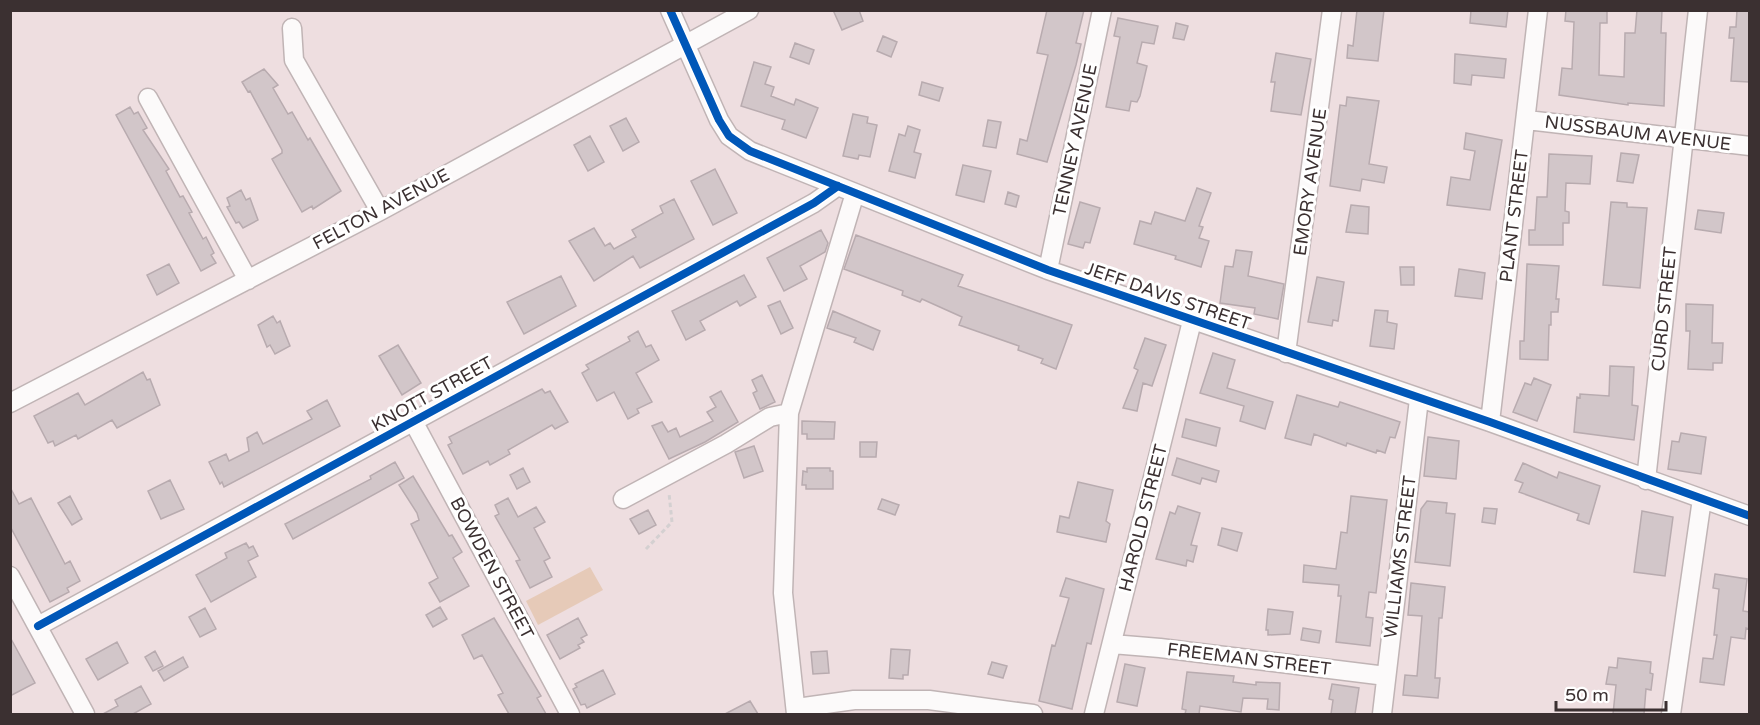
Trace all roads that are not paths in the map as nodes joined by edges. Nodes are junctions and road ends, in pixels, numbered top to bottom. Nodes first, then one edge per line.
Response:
1 (670, 10) edge
2 (749, 10) edge
3 (1102, 10) edge
4 (1332, 10) edge
5 (1538, 10) edge
6 (1698, 10) edge
7 (292, 28) dead end
8 (686, 44) junction
9 (148, 98) dead end
10 (1527, 120) junction
11 (1683, 138) junction
12 (1749, 146) edge
13 (846, 190) junction
14 (380, 212) junction
15 (1048, 270) junction
16 (248, 280) junction
17 (1192, 321) junction
18 (1286, 352) junction
19 (1419, 399) junction
20 (10, 403) edge
21 (789, 412) junction
22 (413, 421) junction
23 (1490, 422) junction
24 (1646, 480) junction
25 (623, 499) dead end
26 (1702, 499) junction
27 (1749, 516) edge
28 (10, 576) edge
29 (38, 626) junction
30 (1112, 645) junction
31 (1386, 676) junction
32 (796, 711) edge
33 (85, 714) edge
34 (570, 714) edge
35 (1033, 714) edge
36 (1094, 714) edge
37 (1382, 714) edge
38 (1671, 714) edge

1 - 8 street, JEFF DAVIS STREET
2 - 8 street, FELTON AVENUE
3 - 15 street, TENNEY AVENUE
4 - 18 street, EMORY AVENUE
5 - 10 street, PLANT STREET
6 - 11 street, CURD STREET
7 - 14 street
8 - 13 street, JEFF DAVIS STREET
8 - 14 street, FELTON AVENUE
9 - 16 street
10 - 11 street, NUSSBAUM AVENUE
10 - 23 street, PLANT STREET
11 - 12 street, NUSSBAUM AVENUE
11 - 24 street, CURD STREET
13 - 15 street, JEFF DAVIS STREET
13 - 21 street
13 - 22 street, KNOTT STREET
14 - 16 street, FELTON AVENUE
15 - 17 street, JEFF DAVIS STREET
16 - 20 street, FELTON AVENUE
17 - 18 street, JEFF DAVIS STREET
17 - 30 street, HAROLD STREET
18 - 19 street, JEFF DAVIS STREET
19 - 23 street, JEFF DAVIS STREET
19 - 31 street, WILLIAMS STREET
21 - 25 street
21 - 32 street
22 - 29 street, KNOTT STREET
22 - 34 street, BOWDEN STREET
23 - 24 street, JEFF DAVIS STREET
24 - 26 street, JEFF DAVIS STREET
26 - 27 street, JEFF DAVIS STREET
26 - 38 street
28 - 29 street
29 - 33 street
30 - 31 street, FREEMAN STREET
30 - 36 street, HAROLD STREET
31 - 37 street, WILLIAMS STREET
32 - 35 street

